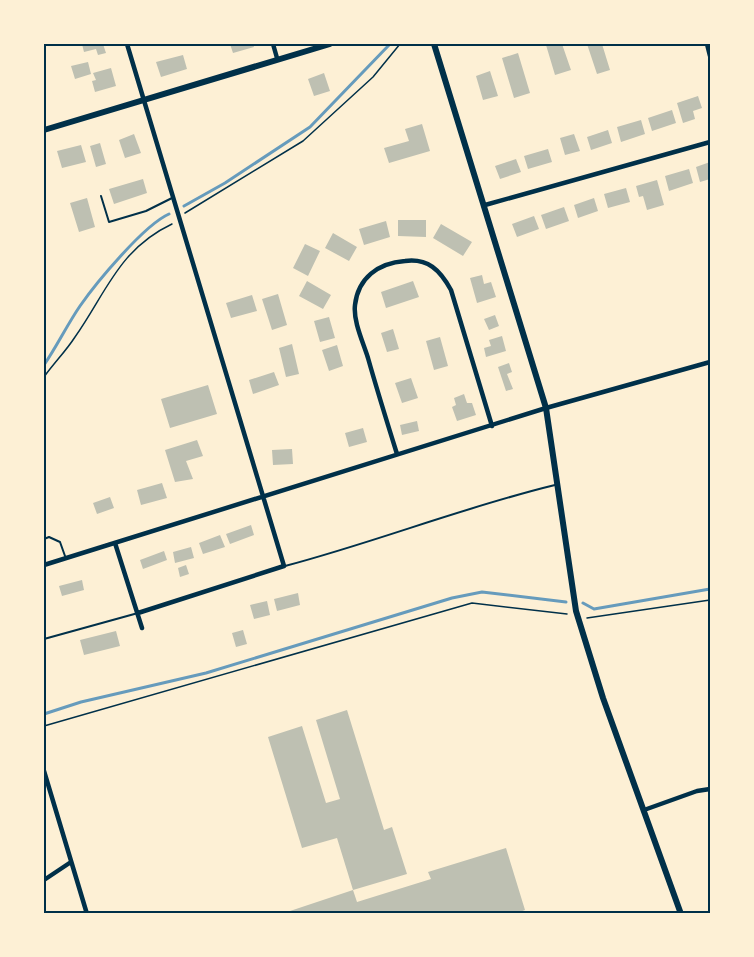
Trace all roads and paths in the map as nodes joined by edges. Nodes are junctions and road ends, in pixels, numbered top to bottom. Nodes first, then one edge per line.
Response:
1 (127, 44) edge
2 (273, 44) edge
3 (330, 44) edge
4 (400, 44) edge
5 (434, 44) edge
6 (707, 44) edge
7 (711, 56) edge
8 (277, 58) junction
9 (143, 99) junction
10 (44, 130) edge
11 (711, 142) edge
12 (101, 196) dead end
13 (172, 198) junction
14 (485, 205) junction
15 (179, 218) junction
16 (711, 362) edge
17 (44, 376) edge
18 (546, 408) junction
19 (492, 426) junction
20 (397, 454) junction
21 (558, 484) junction
22 (261, 497) junction
23 (44, 539) edge
24 (115, 543) junction
25 (66, 558) junction
26 (44, 565) edge
27 (284, 566) junction
28 (711, 600) edge
29 (138, 613) junction
30 (578, 616) junction
31 (142, 628) dead end
32 (44, 639) edge
33 (44, 726) edge
34 (44, 771) edge
35 (711, 789) edge
36 (644, 810) junction
37 (71, 862) junction
38 (44, 879) edge
39 (87, 914) edge
40 (681, 914) edge

1 - 9 street
2 - 8 street
3 - 8 street
4 - 15 path
5 - 14 street
6 - 7 street
8 - 9 street
9 - 10 street
9 - 13 street
11 - 14 street
12 - 13 lane
13 - 15 street
14 - 18 street
15 - 17 path
15 - 22 street
16 - 18 street
18 - 19 street
18 - 21 street
19 - 20 street
19 - 20 street
20 - 22 street
21 - 27 lane
21 - 30 street
22 - 24 street
22 - 27 street
23 - 25 lane
24 - 25 street
24 - 29 street
25 - 26 street
27 - 29 street
28 - 30 path
29 - 31 street
29 - 32 lane
30 - 33 path
30 - 36 street
34 - 37 street
35 - 36 street
36 - 40 street
37 - 38 street
37 - 39 street

